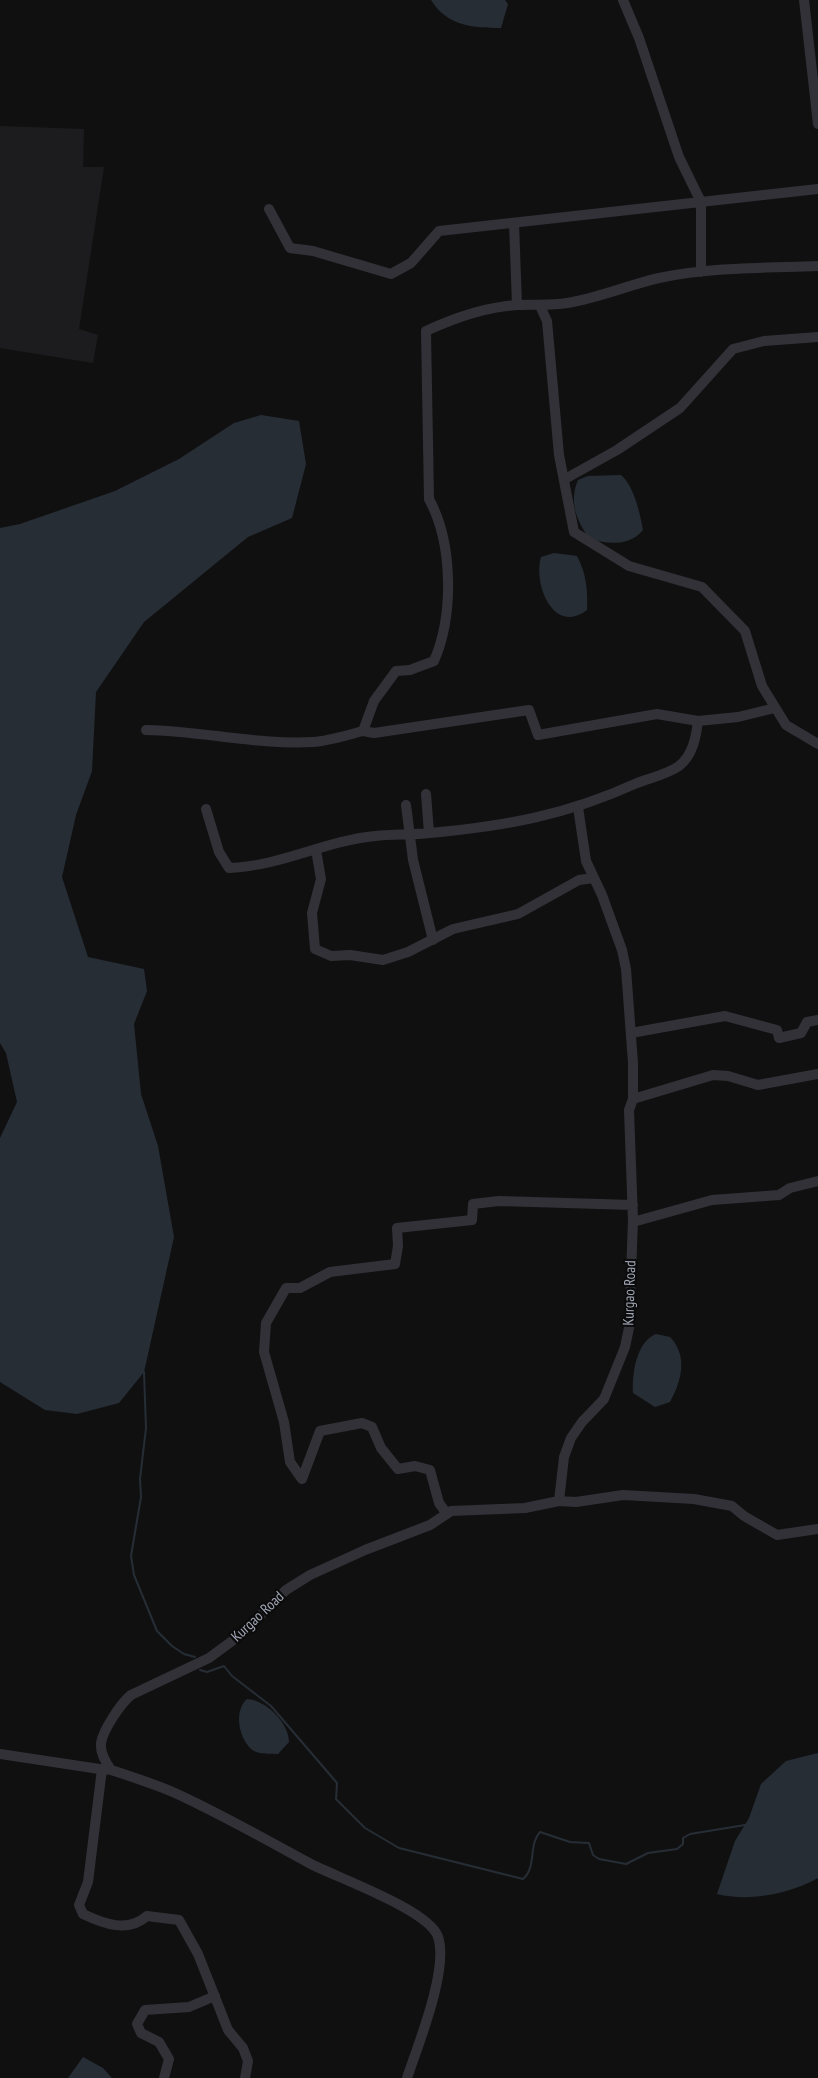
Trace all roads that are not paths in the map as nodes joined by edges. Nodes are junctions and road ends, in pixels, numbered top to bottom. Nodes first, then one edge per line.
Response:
1 (622, 0) edge
2 (804, 0) edge
3 (818, 124) edge
4 (818, 189) edge
5 (701, 202) junction
6 (269, 209) dead end
7 (514, 223) junction
8 (818, 266) edge
9 (701, 272) junction
10 (517, 305) junction
11 (540, 306) junction
12 (818, 337) edge
13 (565, 479) junction
14 (775, 708) junction
15 (698, 721) junction
16 (146, 730) dead end
17 (363, 731) junction
18 (818, 744) edge
19 (426, 794) dead end
20 (406, 805) dead end
21 (578, 807) junction
22 (206, 808) dead end
23 (429, 833) junction
24 (411, 834) junction
25 (316, 850) junction
26 (594, 878) junction
27 (433, 940) junction
28 (818, 1020) edge
29 (631, 1033) junction
30 (818, 1074) edge
31 (633, 1099) junction
32 (818, 1181) edge
33 (633, 1205) junction
34 (633, 1222) junction
35 (559, 1501) junction
36 (447, 1514) junction
37 (818, 1529) edge
38 (0, 1754) edge
39 (106, 1770) junction
40 (215, 1996) junction
41 (164, 2078) edge
42 (245, 2078) edge
43 (407, 2078) edge

1 - 5 street
2 - 3 street
4 - 5 street
5 - 7 street
5 - 9 street
6 - 7 street
7 - 10 street
8 - 9 street
9 - 11 street
10 - 11 street
10 - 17 street
11 - 13 street
12 - 13 street
13 - 14 street
14 - 15 street
14 - 18 street
15 - 17 street
15 - 21 street
16 - 17 street
19 - 23 street
20 - 24 street
21 - 23 street
21 - 26 street, Kurgao Road
22 - 25 street
23 - 24 street
24 - 25 street
24 - 27 street
25 - 27 street
26 - 27 street
26 - 29 street, Kurgao Road
28 - 29 street
29 - 31 street, Kurgao Road
30 - 31 street
31 - 33 street, Kurgao Road
32 - 34 street
33 - 34 street, Kurgao Road
33 - 36 street
34 - 35 street, Kurgao Road
35 - 36 street, Kurgao Road
35 - 37 street
36 - 39 street, Kurgao Road
38 - 39 street
39 - 40 street
39 - 43 street
40 - 41 street
40 - 42 street

